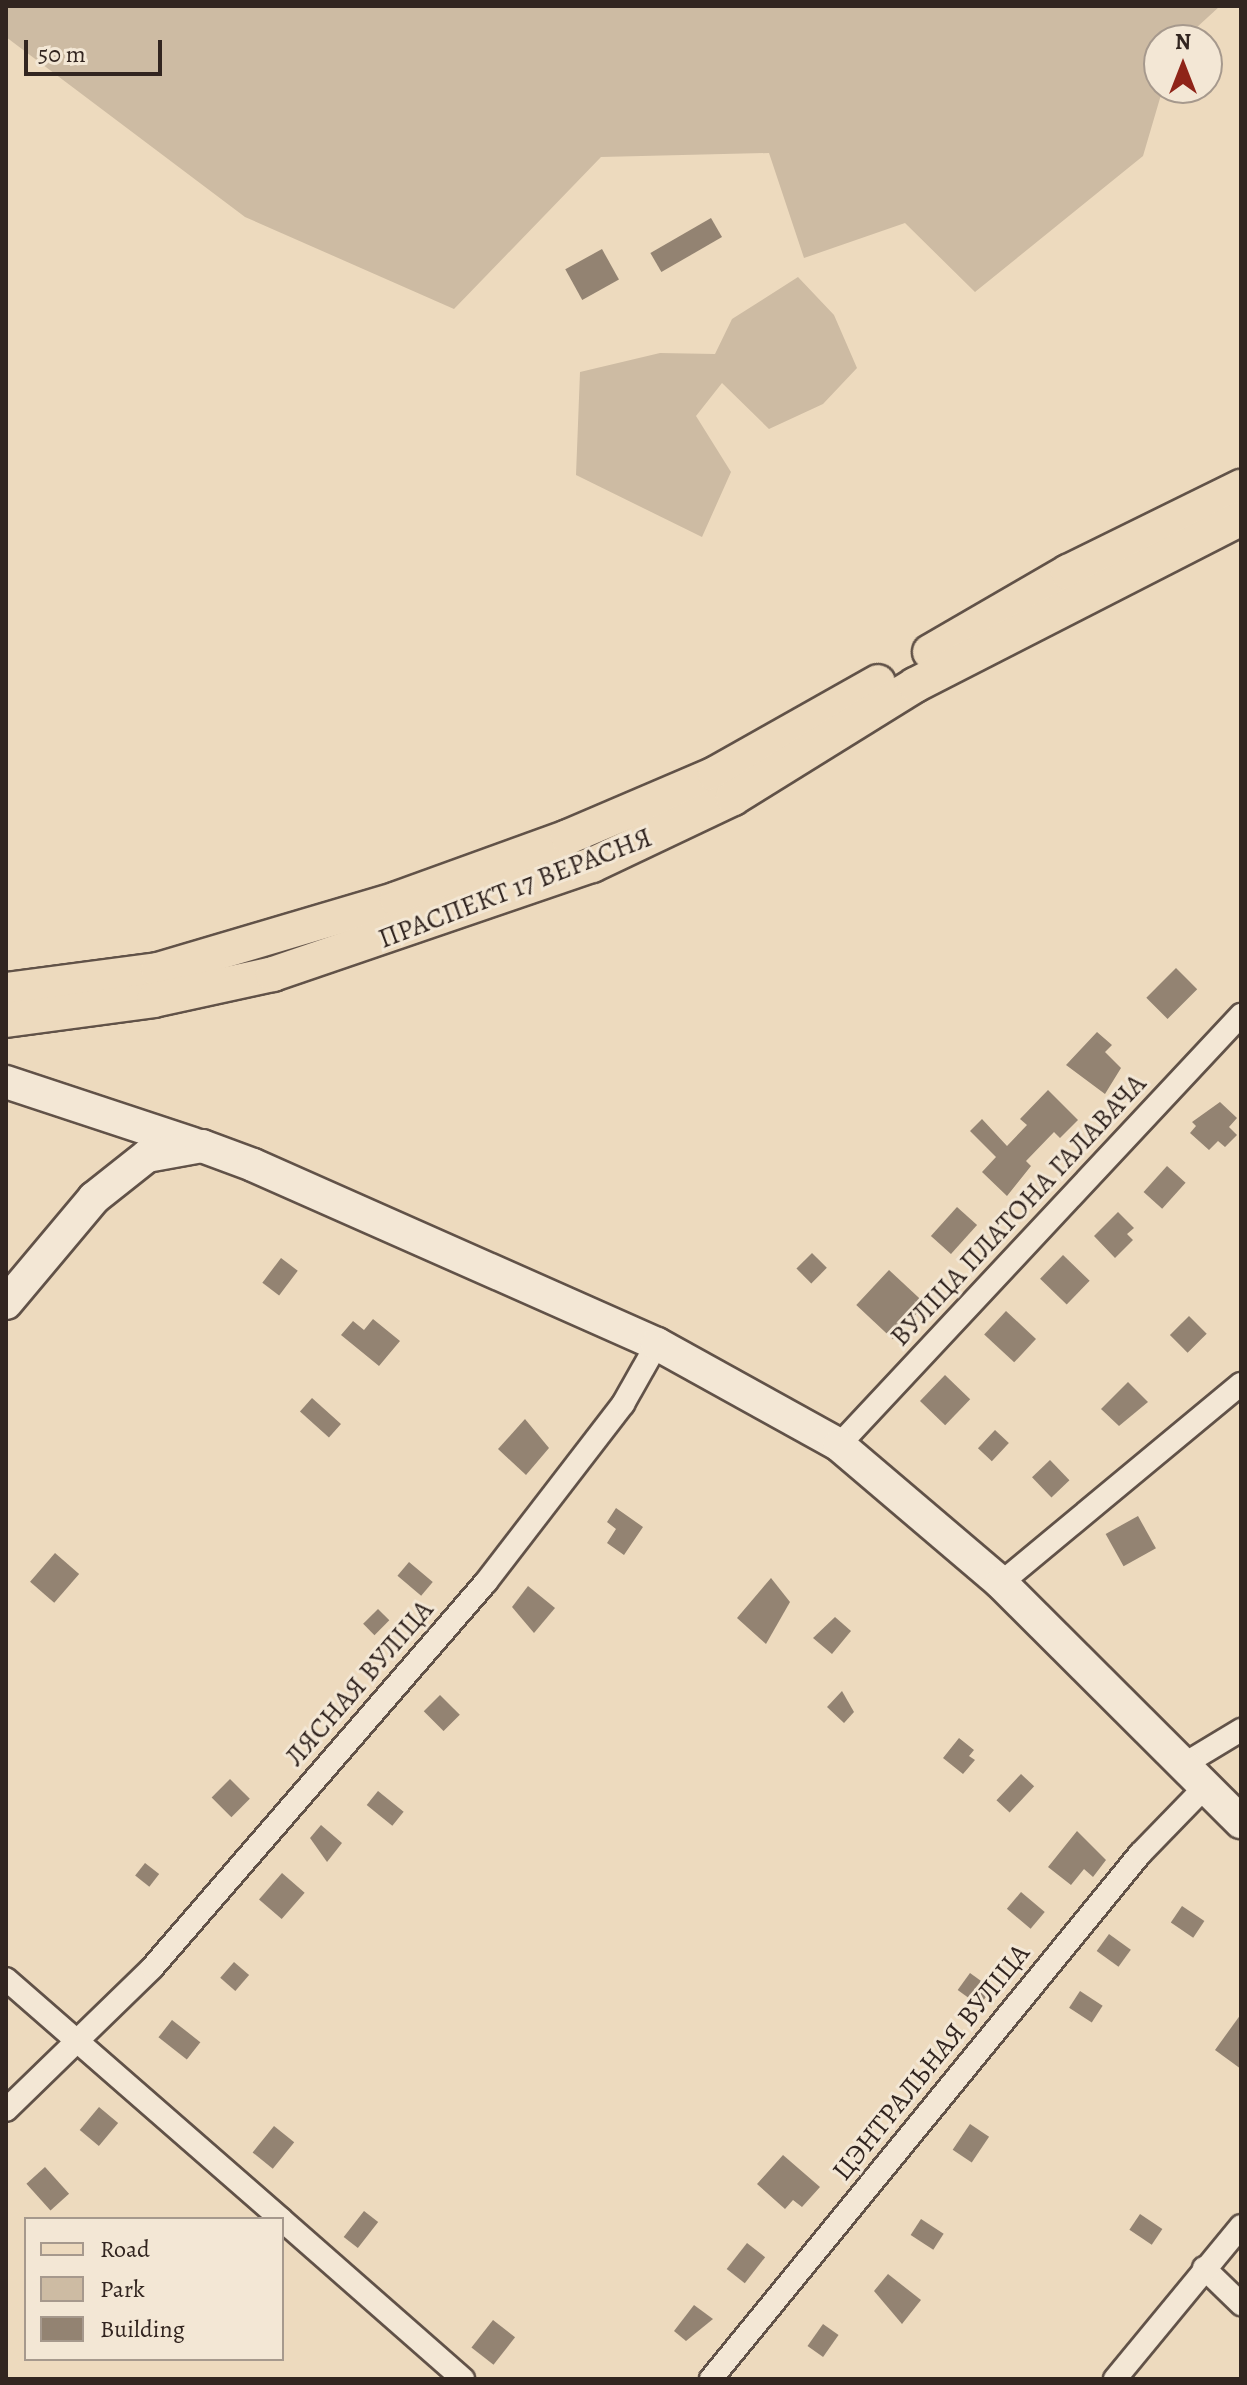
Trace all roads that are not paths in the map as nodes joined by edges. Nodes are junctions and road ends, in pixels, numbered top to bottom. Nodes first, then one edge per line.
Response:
1 (1241, 487) edge
2 (1241, 518) edge
3 (6, 990) edge
4 (1241, 1015) edge
5 (6, 1020) edge
6 (6, 1082) edge
7 (202, 1146) junction
8 (6, 1303) edge
9 (657, 1344) junction
10 (1241, 1384) edge
11 (839, 1445) junction
12 (1001, 1583) junction
13 (1241, 1730) edge
14 (1194, 1777) junction
15 (1241, 1822) edge
16 (6, 1979) edge
17 (81, 2042) junction
18 (6, 2110) edge
19 (280, 2217) edge
20 (284, 2221) edge
21 (1241, 2226) edge
22 (1204, 2268) junction
23 (1241, 2304) edge
24 (463, 2379) edge
25 (711, 2379) edge
26 (1115, 2379) edge

1 - 3 main road, ПРАСПЕКТ 17 ВЕРАСНЯ
2 - 5 main road, ПРАСПЕКТ 17 ВЕРАСНЯ
4 - 11 street, ВУЛІЦА ПЛАТОНА ГАЛАВАЧА
6 - 7 street
7 - 8 street
7 - 9 street
9 - 11 street
9 - 17 street, ЛЯСНАЯ ВУЛІЦА
10 - 12 street
11 - 12 street
12 - 14 street
13 - 14 street, ЦЭНТРАЛЬНАЯ ВУЛІЦА
14 - 15 street
14 - 25 street, ЦЭНТРАЛЬНАЯ ВУЛІЦА
16 - 17 street
17 - 18 street, ЛЯСНАЯ ВУЛІЦА
17 - 19 street
20 - 24 street
21 - 22 street
22 - 23 street
22 - 26 street

